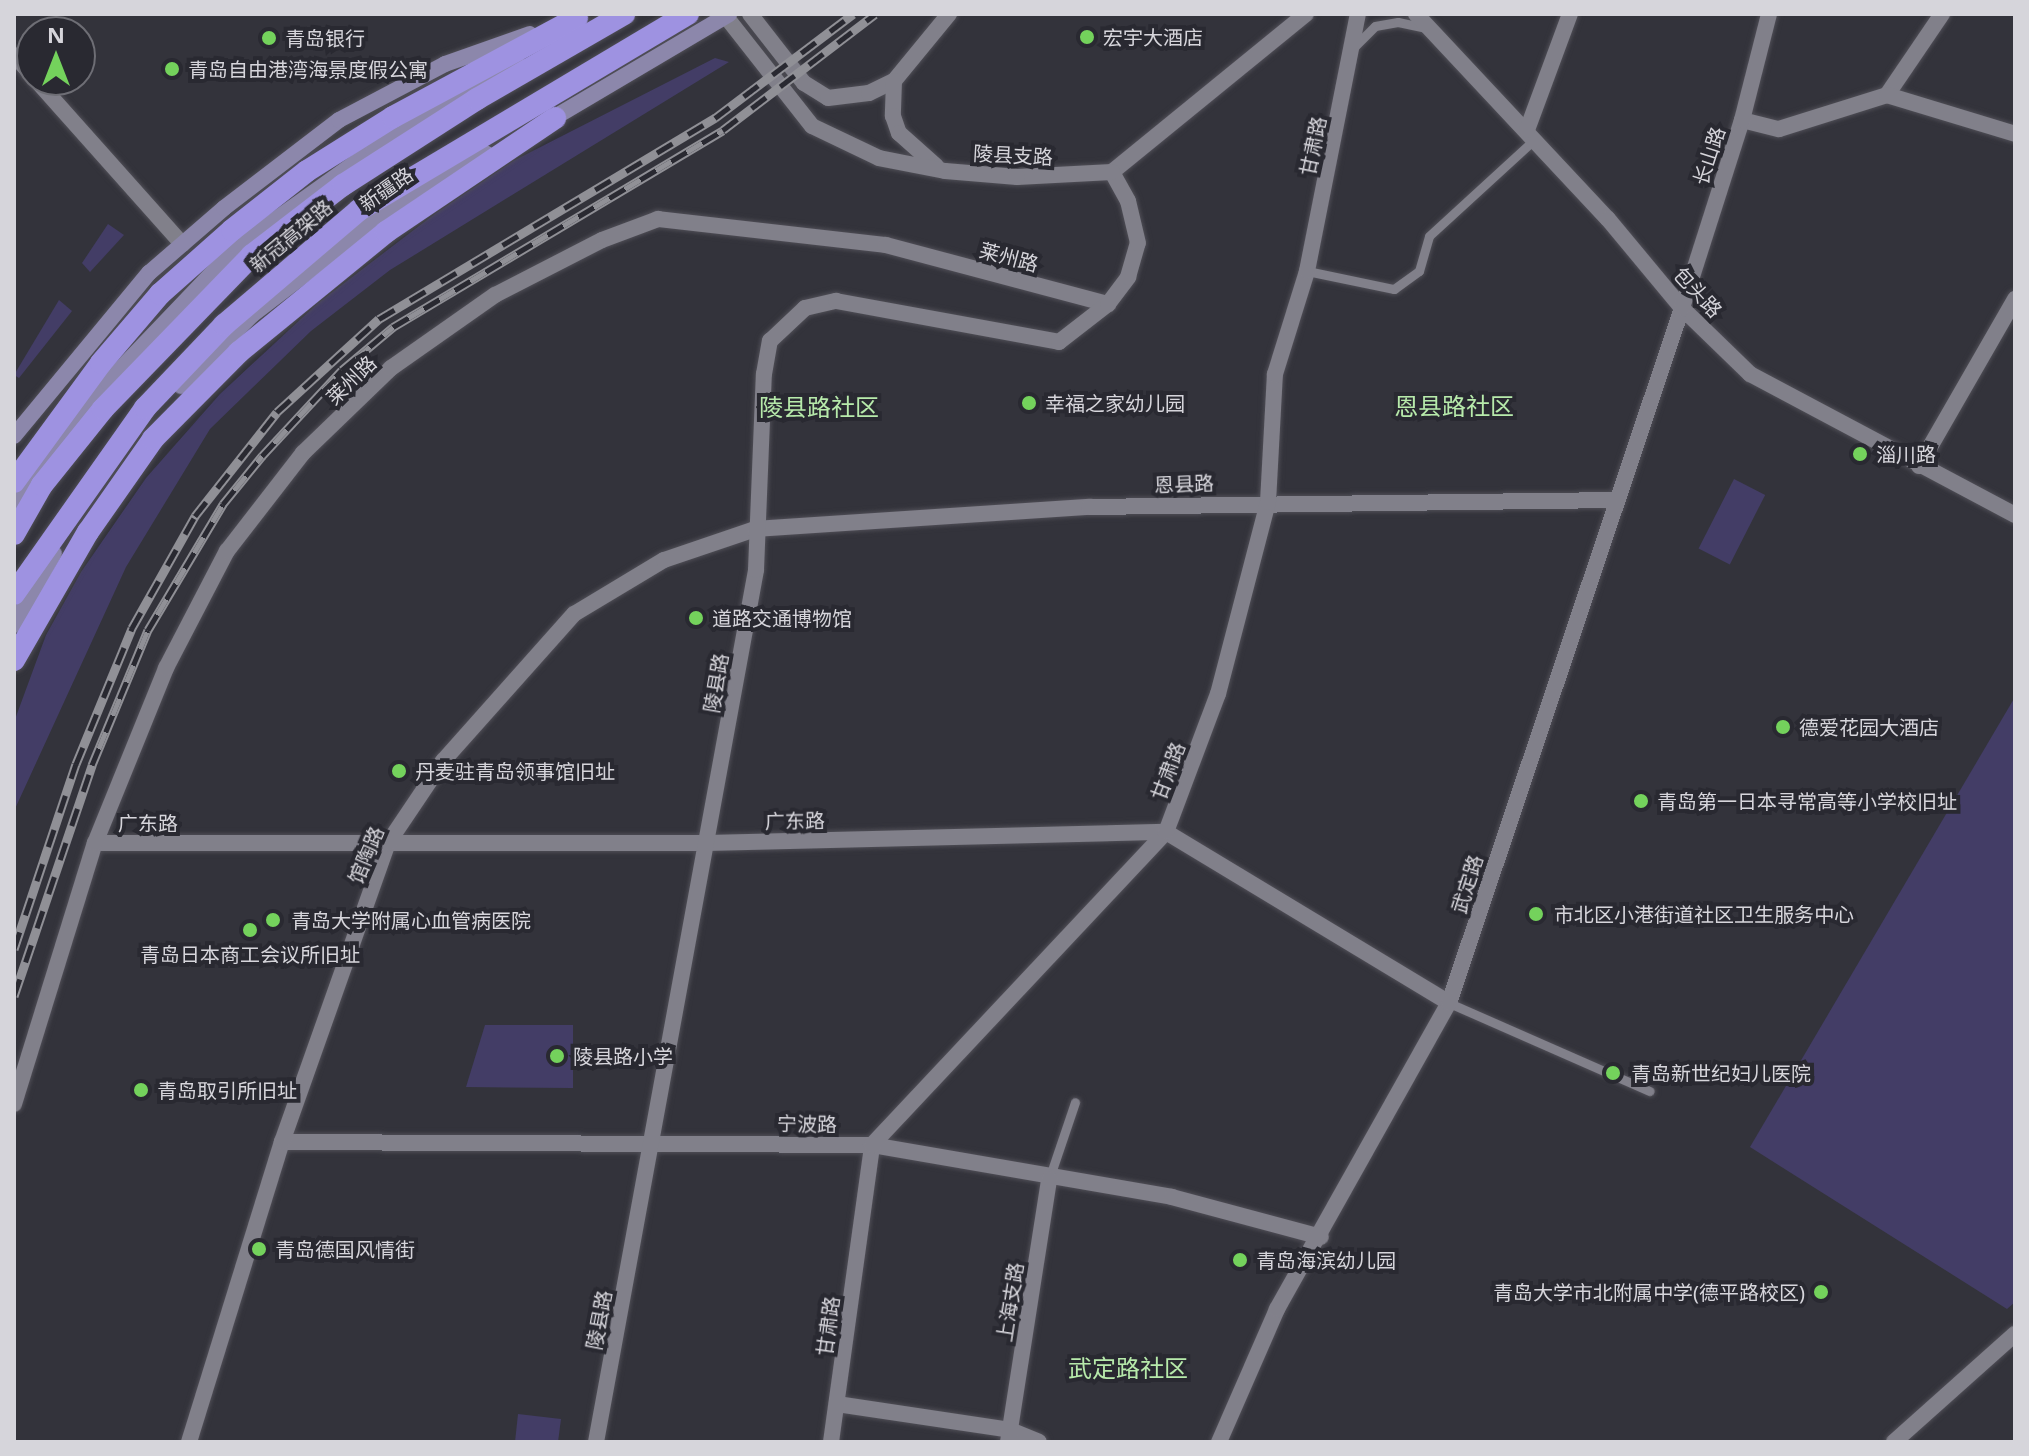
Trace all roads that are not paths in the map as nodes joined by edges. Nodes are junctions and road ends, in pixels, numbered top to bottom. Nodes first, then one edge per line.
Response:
1 (624, 14) edge
2 (688, 14) edge
3 (750, 14) edge
4 (949, 14) edge
5 (1306, 14) edge
6 (1358, 14) edge
7 (1416, 14) edge
8 (1570, 14) edge
9 (1769, 14) edge
10 (1942, 14) edge
11 (726, 15) edge
12 (580, 16) edge
13 (1430, 29) junction
14 (1355, 46) junction
15 (894, 81) junction
16 (1887, 95) junction
17 (50, 96) edge
18 (555, 118) junction
19 (1742, 120) junction
20 (1531, 134) junction
21 (2015, 134) edge
22 (945, 171) junction
23 (1112, 172) junction
24 (182, 244) junction
25 (1307, 271) junction
26 (2015, 299) edge
27 (1108, 304) junction
28 (1682, 308) junction
29 (14, 436) edge
30 (1919, 466) junction
31 (14, 482) edge
32 (1615, 500) junction
33 (1268, 502) junction
34 (14, 508) edge
35 (2015, 515) edge
36 (755, 529) junction
37 (14, 534) edge
38 (14, 594) edge
39 (14, 625) edge
40 (14, 660) edge
41 (1166, 832) junction
42 (95, 843) junction
43 (388, 843) junction
44 (707, 843) junction
45 (1449, 1003) junction
46 (1649, 1091) dead end
47 (1075, 1102) dead end
48 (14, 1104) edge
49 (653, 1141) junction
50 (282, 1142) junction
51 (872, 1145) junction
52 (1049, 1179) junction
53 (1321, 1237) junction
54 (2015, 1334) edge
55 (837, 1404) junction
56 (1009, 1436) edge
57 (189, 1442) edge
58 (596, 1442) edge
59 (831, 1442) edge
60 (1039, 1442) edge
61 (1219, 1442) edge
62 (1894, 1442) edge

1 - 37 highway, 新冠高架路
2 - 38 highway, 新冠高架路
3 - 15 street
4 - 15 street
5 - 23 street
6 - 14 street, 甘肃路
7 - 13 street, 包头路
8 - 20 street
9 - 19 street, 长山路
10 - 16 street
11 - 18 main road, 新疆路
11 - 22 street, 陵县支路
12 - 24 main road
12 - 31 highway
12 - 34 main road, 新疆路
13 - 14 lane
13 - 20 street, 包头路
14 - 25 street, 甘肃路
15 - 22 street
16 - 19 street
16 - 21 street
17 - 24 street
18 - 39 main road, 新疆路
18 - 40 highway
19 - 28 street, 长山路
20 - 25 lane
20 - 28 street, 包头路
22 - 23 street, 陵县支路
23 - 27 street, 陵县路
24 - 29 main road
25 - 33 street, 甘肃路
26 - 30 street
27 - 36 street, 陵县路
27 - 42 street, 莱州路
28 - 30 street, 包头路
28 - 32 street, 武定路
30 - 35 street, 包头路
32 - 33 street, 恩县路
32 - 45 street, 武定路
33 - 36 street, 恩县路
33 - 41 street, 甘肃路
36 - 43 street, 馆陶路
36 - 44 street, 陵县路
41 - 44 street, 广东路
41 - 45 street
41 - 51 street, 甘肃路
42 - 43 street, 广东路
42 - 48 street, 莱州路
43 - 44 street, 广东路
43 - 50 street, 馆陶路
44 - 49 street, 陵县路
45 - 46 lane
45 - 53 street, 武定路
47 - 52 lane
49 - 50 street, 宁波路
49 - 51 street, 宁波路
49 - 58 street, 陵县路
50 - 57 street, 馆陶路
51 - 52 street, 宁波路
51 - 55 street, 甘肃路
52 - 53 street, 宁波路
52 - 56 street, 上海支路
53 - 61 street, 武定路
54 - 62 street
55 - 56 street
55 - 59 street, 甘肃路
56 - 60 street

